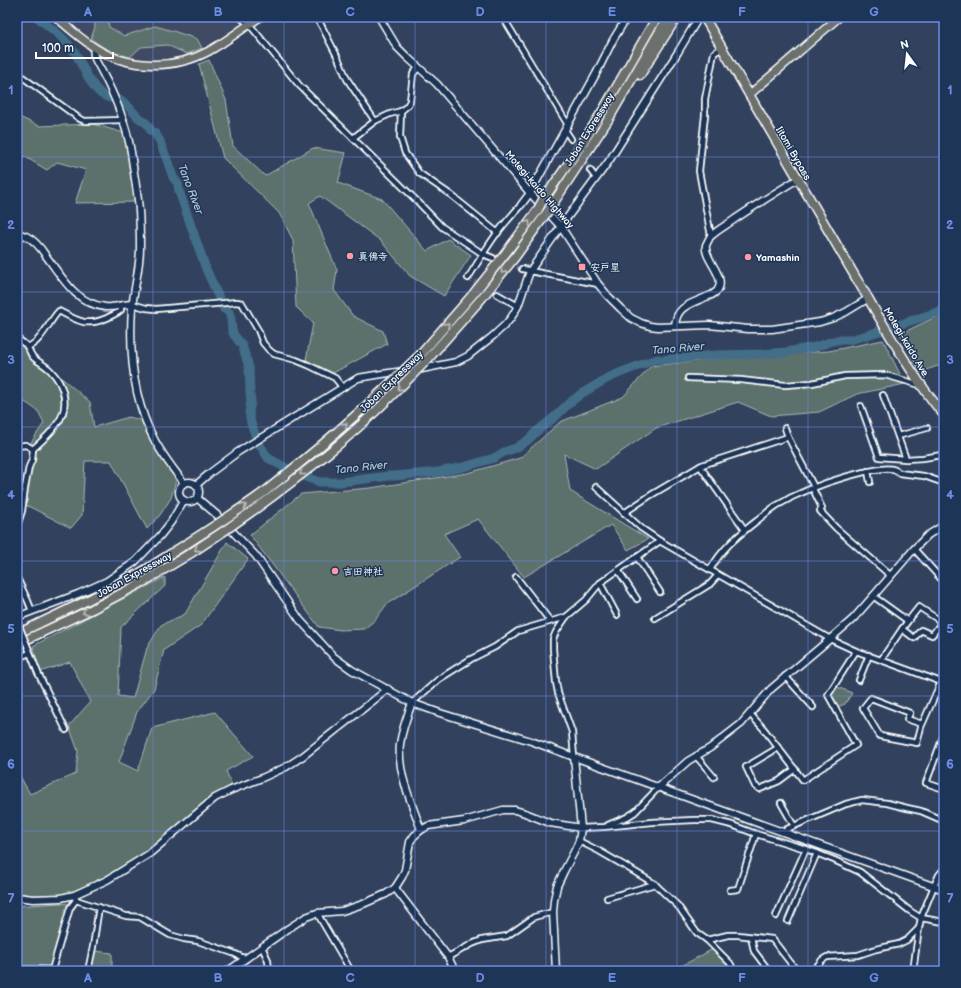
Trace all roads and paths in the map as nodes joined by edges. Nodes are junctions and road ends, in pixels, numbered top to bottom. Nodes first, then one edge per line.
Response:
1 (56, 17) edge
2 (240, 17) edge
3 (260, 17) edge
4 (317, 17) edge
5 (379, 17) edge
6 (503, 17) edge
7 (627, 17) edge
8 (652, 17) edge
9 (657, 17) edge
10 (668, 17) edge
11 (677, 17) edge
12 (699, 17) edge
13 (704, 17) edge
14 (839, 17) edge
15 (249, 24) junction
16 (94, 48) junction
17 (722, 48) junction
18 (418, 68) junction
19 (17, 73) edge
20 (749, 95) junction
21 (401, 111) junction
22 (124, 120) junction
23 (375, 122) junction
24 (566, 127) junction
25 (353, 138) junction
26 (571, 139) tunnel mouth
27 (590, 170) tunnel mouth
28 (596, 178) junction
29 (798, 179) junction
30 (561, 192) junction
31 (530, 193) junction
32 (546, 197) junction
33 (521, 205) joint
34 (561, 227) junction
35 (17, 233) edge
36 (498, 233) junction
37 (711, 236) junction
38 (483, 254) junction
39 (493, 258) tunnel mouth
40 (522, 269) tunnel mouth
41 (530, 271) junction
42 (468, 278) dead end
43 (598, 284) junction
44 (498, 294) tunnel mouth
45 (869, 298) junction
46 (132, 304) junction
47 (120, 305) junction
48 (518, 306) junction
49 (675, 326) junction
50 (17, 338) edge
51 (27, 347) junction
52 (688, 378) dead end
53 (922, 386) junction
54 (343, 388) junction
55 (883, 395) dead end
56 (861, 406) dead end
57 (944, 415) edge
58 (785, 428) dead end
59 (927, 428) dead end
60 (898, 436) junction
61 (788, 437) junction
62 (17, 446) edge
63 (33, 448) junction
64 (944, 456) edge
65 (906, 459) junction
66 (700, 466) junction
67 (868, 471) junction
68 (870, 482) dead end
69 (944, 483) edge
70 (184, 484) junction
71 (196, 485) junction
72 (596, 486) dead end
73 (814, 488) junction
74 (197, 498) junction
75 (184, 500) junction
76 (624, 513) junction
77 (944, 525) edge
78 (17, 526) edge
79 (745, 530) junction
80 (660, 541) junction
81 (914, 549) junction
82 (637, 557) junction
83 (618, 570) junction
84 (710, 570) junction
85 (718, 574) junction
86 (891, 576) junction
87 (516, 577) dead end
88 (17, 578) edge
89 (944, 582) edge
90 (600, 583) junction
91 (660, 592) dead end
92 (873, 596) junction
93 (637, 599) dead end
94 (32, 611) junction
95 (617, 615) dead end
96 (566, 616) junction
97 (17, 617) edge
98 (655, 618) dead end
99 (17, 621) edge
100 (550, 621) junction
101 (908, 621) junction
102 (902, 629) junction
103 (17, 634) edge
104 (830, 640) junction
105 (17, 644) edge
106 (856, 651) junction
107 (30, 652) junction
108 (869, 655) junction
109 (17, 658) edge
110 (881, 660) junction
111 (785, 676) junction
112 (859, 680) dead end
113 (942, 682) edge
114 (388, 689) junction
115 (412, 703) junction
116 (813, 707) dead end
117 (750, 714) junction
118 (922, 724) junction
119 (66, 730) dead end
120 (943, 737) dead end
121 (778, 748) junction
122 (696, 756) junction
123 (574, 757) junction
124 (795, 769) junction
125 (714, 778) dead end
126 (658, 787) junction
127 (944, 789) edge
128 (781, 803) dead end
129 (944, 821) edge
130 (794, 826) junction
131 (604, 827) junction
132 (581, 828) junction
133 (421, 830) junction
134 (785, 832) junction
135 (756, 834) junction
136 (579, 841) junction
137 (806, 849) junction
138 (817, 853) junction
139 (944, 869) edge
140 (655, 884) junction
141 (934, 886) junction
142 (395, 888) junction
143 (730, 890) dead end
144 (944, 890) edge
145 (17, 897) edge
146 (75, 898) junction
147 (607, 898) dead end
148 (99, 907) junction
149 (554, 912) junction
150 (317, 913) junction
151 (776, 916) dead end
152 (921, 918) junction
153 (788, 921) dead end
154 (944, 922) edge
155 (918, 928) junction
156 (751, 937) junction
157 (707, 940) junction
158 (262, 947) junction
159 (448, 957) junction
160 (246, 958) junction
161 (17, 969) edge
162 (88, 971) edge
163 (228, 971) edge
164 (269, 971) edge
165 (351, 971) edge
166 (455, 971) edge
167 (556, 971) edge
168 (734, 971) edge
169 (769, 971) edge
170 (797, 971) edge
171 (813, 971) edge
172 (913, 971) edge

1 - 16 main road
2 - 15 street
3 - 15 main road
4 - 23 street
5 - 18 street, Motegi-kaido Highway
6 - 24 street
7 - 24 street
8 - 32 highway
9 - 32 highway, Joban Expressway
10 - 30 highway, Joban Expressway
11 - 30 highway
12 - 28 street
13 - 17 highway, Iitomi Bypass
14 - 20 main road
15 - 16 main road
15 - 25 street
16 - 22 street
17 - 20 highway, Iitomi Bypass
17 - 37 street
18 - 21 street
18 - 31 street, Motegi-kaido Highway
19 - 22 street
20 - 29 highway, Iitomi Bypass
21 - 23 street
21 - 36 street
22 - 46 street
23 - 25 street
24 - 26 street
24 - 31 street
25 - 38 street
27 - 28 street
28 - 34 street
29 - 37 street
29 - 45 highway, Iitomi Bypass
30 -> 105 highway, Joban Expressway, bridge
31 - 33 street
31 - 34 street, Motegi-kaido Highway
103 -> 32 highway, Joban Expressway, bridge
33 - 36 street
34 - 41 street
34 - 43 street, Motegi-kaido Highway
35 - 47 street
36 - 38 street
37 - 49 street
38 - 39 street
38 - 42 street
40 - 41 street
41 - 43 street
41 - 48 street
43 - 49 street, Motegi-kaido Highway
44 - 48 street
45 - 49 street, Motegi-kaido Highway
45 - 53 highway, Motegi-kaido Ave.
46 - 47 street
46 - 54 street
46 - 70 street
47 - 51 street
48 - 54 street
50 - 51 street
51 - 63 street
52 - 53 street
53 - 57 highway, Motegi-kaido Ave.
54 - 71 street
55 - 60 street
56 - 65 street
58 - 61 street
59 - 60 street
60 - 65 street
61 - 66 street
61 - 73 street
62 - 63 street
63 - 78 street
64 - 65 street
66 - 76 street
66 - 79 street
67 - 68 street
67 - 69 street
67 - 73 street
70 - 71 street
70 - 75 street
71 - 74 street
72 - 76 street
73 - 79 street
73 - 86 street
74 - 75 street
74 - 114 street
75 - 94 street
76 - 80 street
77 - 81 street
79 - 84 street
80 - 82 street
80 - 84 street
81 - 86 street
81 - 89 street
82 - 83 street
82 - 91 street
83 - 90 street
83 - 93 street
84 - 85 street
85 - 98 street
85 - 104 street
86 - 92 street
87 - 100 street
88 - 94 street
90 - 95 street
90 - 96 street
92 - 101 street
92 - 104 street
94 - 97 street
96 - 100 street
96 - 123 street
99 - 107 street, bridge
100 - 115 street
101 - 102 street
101 - 102 street
102 - 110 street
104 - 106 street
104 - 111 street
106 - 108 street
106 - 124 street
107 - 109 street
107 - 119 street
108 - 110 street
108 - 112 street
110 - 113 street
111 - 116 street
111 - 117 street
113 - 118 street
114 - 115 street
114 - 146 street
115 - 123 street
115 - 133 street
117 - 121 street
117 - 122 street
118 - 118 street
120 - 127 street
121 - 124 street
121 - 124 street
122 - 125 street
122 - 126 street
123 - 126 street
123 - 132 street
126 - 131 street
126 - 134 street
128 - 130 street
129 - 130 street
130 - 134 street
131 - 132 street
131 - 135 street
132 - 133 street
132 - 136 street
133 - 142 street
134 - 141 street
135 - 137 street
135 - 143 street
136 - 140 street
136 - 149 street
137 - 138 street
137 - 151 street
138 - 152 street
138 - 153 street
139 - 141 street
140 - 147 street
140 - 157 street
141 - 144 street
141 - 152 street
142 - 150 street
142 - 159 street
145 - 146 street
146 - 148 street
146 - 161 street
148 - 160 street
148 - 162 street
149 - 159 street
149 - 167 street
150 - 158 street
150 - 165 street
152 - 154 street
152 - 155 street
155 - 171 street
155 - 172 street
156 - 157 street
156 - 169 street
156 - 170 street
157 - 168 street
158 - 160 street
158 - 164 street
159 - 166 street
160 - 163 street

